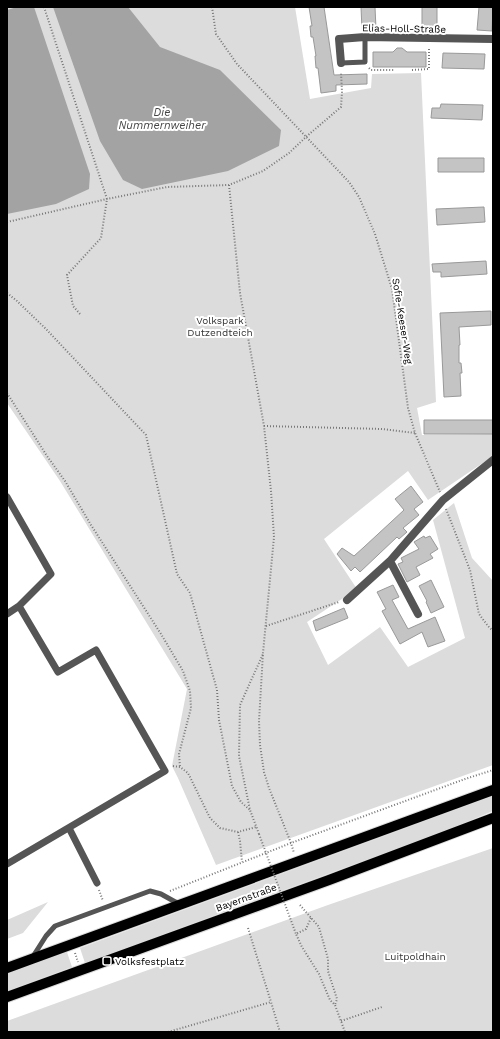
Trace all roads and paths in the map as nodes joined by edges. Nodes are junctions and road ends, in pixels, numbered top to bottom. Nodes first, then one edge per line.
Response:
1 (44, 7) edge
2 (212, 7) edge
3 (365, 37) junction
4 (430, 38) junction
5 (493, 39) edge
6 (365, 62) junction
7 (341, 63) junction
8 (395, 70) dead end
9 (412, 70) dead end
10 (307, 136) junction
11 (229, 185) junction
12 (107, 199) junction
13 (7, 222) edge
14 (7, 294) edge
15 (80, 314) dead end
16 (7, 393) edge
17 (264, 426) junction
18 (415, 433) junction
19 (493, 460) edge
20 (7, 498) edge
21 (443, 500) junction
22 (390, 561) junction
23 (347, 600) joint
24 (19, 606) junction
25 (7, 614) edge
26 (418, 614) dead end
27 (266, 626) junction
28 (493, 631) edge
29 (263, 653) junction
30 (180, 768) junction
31 (493, 770) edge
32 (165, 771) junction
33 (493, 790) edge
34 (250, 810) junction
35 (493, 818) edge
36 (256, 827) junction
37 (69, 828) junction
38 (238, 832) junction
39 (291, 843) junction
40 (294, 853) dead end
41 (242, 862) junction
42 (7, 864) edge
43 (97, 883) joint
44 (161, 894) junction
45 (179, 904) junction
46 (300, 905) dead end
47 (106, 907) junction
48 (311, 918) junction
49 (248, 928) dead end
50 (296, 934) junction
51 (74, 950) dead end
52 (31, 959) junction
53 (79, 965) dead end
54 (7, 968) edge
55 (7, 997) edge
56 (271, 1002) junction
57 (335, 1005) junction
58 (382, 1007) dead end
59 (341, 1021) junction
60 (168, 1032) edge
61 (280, 1032) edge
62 (345, 1032) edge

1 - 12 path
2 - 10 path, Sofie-Keeser-Weg
3 - 4 street, Elias-Holl-Straße
3 - 6 lane
3 - 7 street, Elias-Holl-Straße
4 - 5 street, Elias-Holl-Straße
4 - 9 path
6 - 7 lane
6 - 8 path
7 - 10 path
10 - 11 path
10 - 18 path, Sofie-Keeser-Weg
11 - 12 path
11 - 17 path
12 - 13 path
12 - 15 path
14 - 34 path
16 - 30 path
17 - 18 path
17 - 27 path
18 - 21 path, Sofie-Keeser-Weg
19 - 21 street
20 - 24 street
21 - 22 street
21 - 28 path, Sofie-Keeser-Weg
22 - 23 street
22 - 26 street
23 - 27 path
24 - 25 street
24 - 32 street
27 - 29 path
29 - 34 path
29 - 39 path
30 - 32 path
30 - 38 path
31 - 39 path
32 - 37 street
33 - 45 main road, Bayernstraße
34 - 36 path
35 - 55 main road, Bayernstraße
36 - 38 path
36 - 50 path, bridge
37 - 42 street
37 - 43 street
38 - 41 path
39 - 40 path
39 - 41 path
41 - 44 path
43 - 47 path
44 - 45 lane
44 - 47 lane
45 - 52 main road, Bayernstraße
46 - 48 path
47 - 52 lane
48 - 50 path
48 - 57 path
49 - 56 path
50 - 57 path
51 - 53 path
52 - 54 main road, Bayernstraße
56 - 60 path
56 - 61 path
57 - 59 path
58 - 59 path
59 - 62 path

